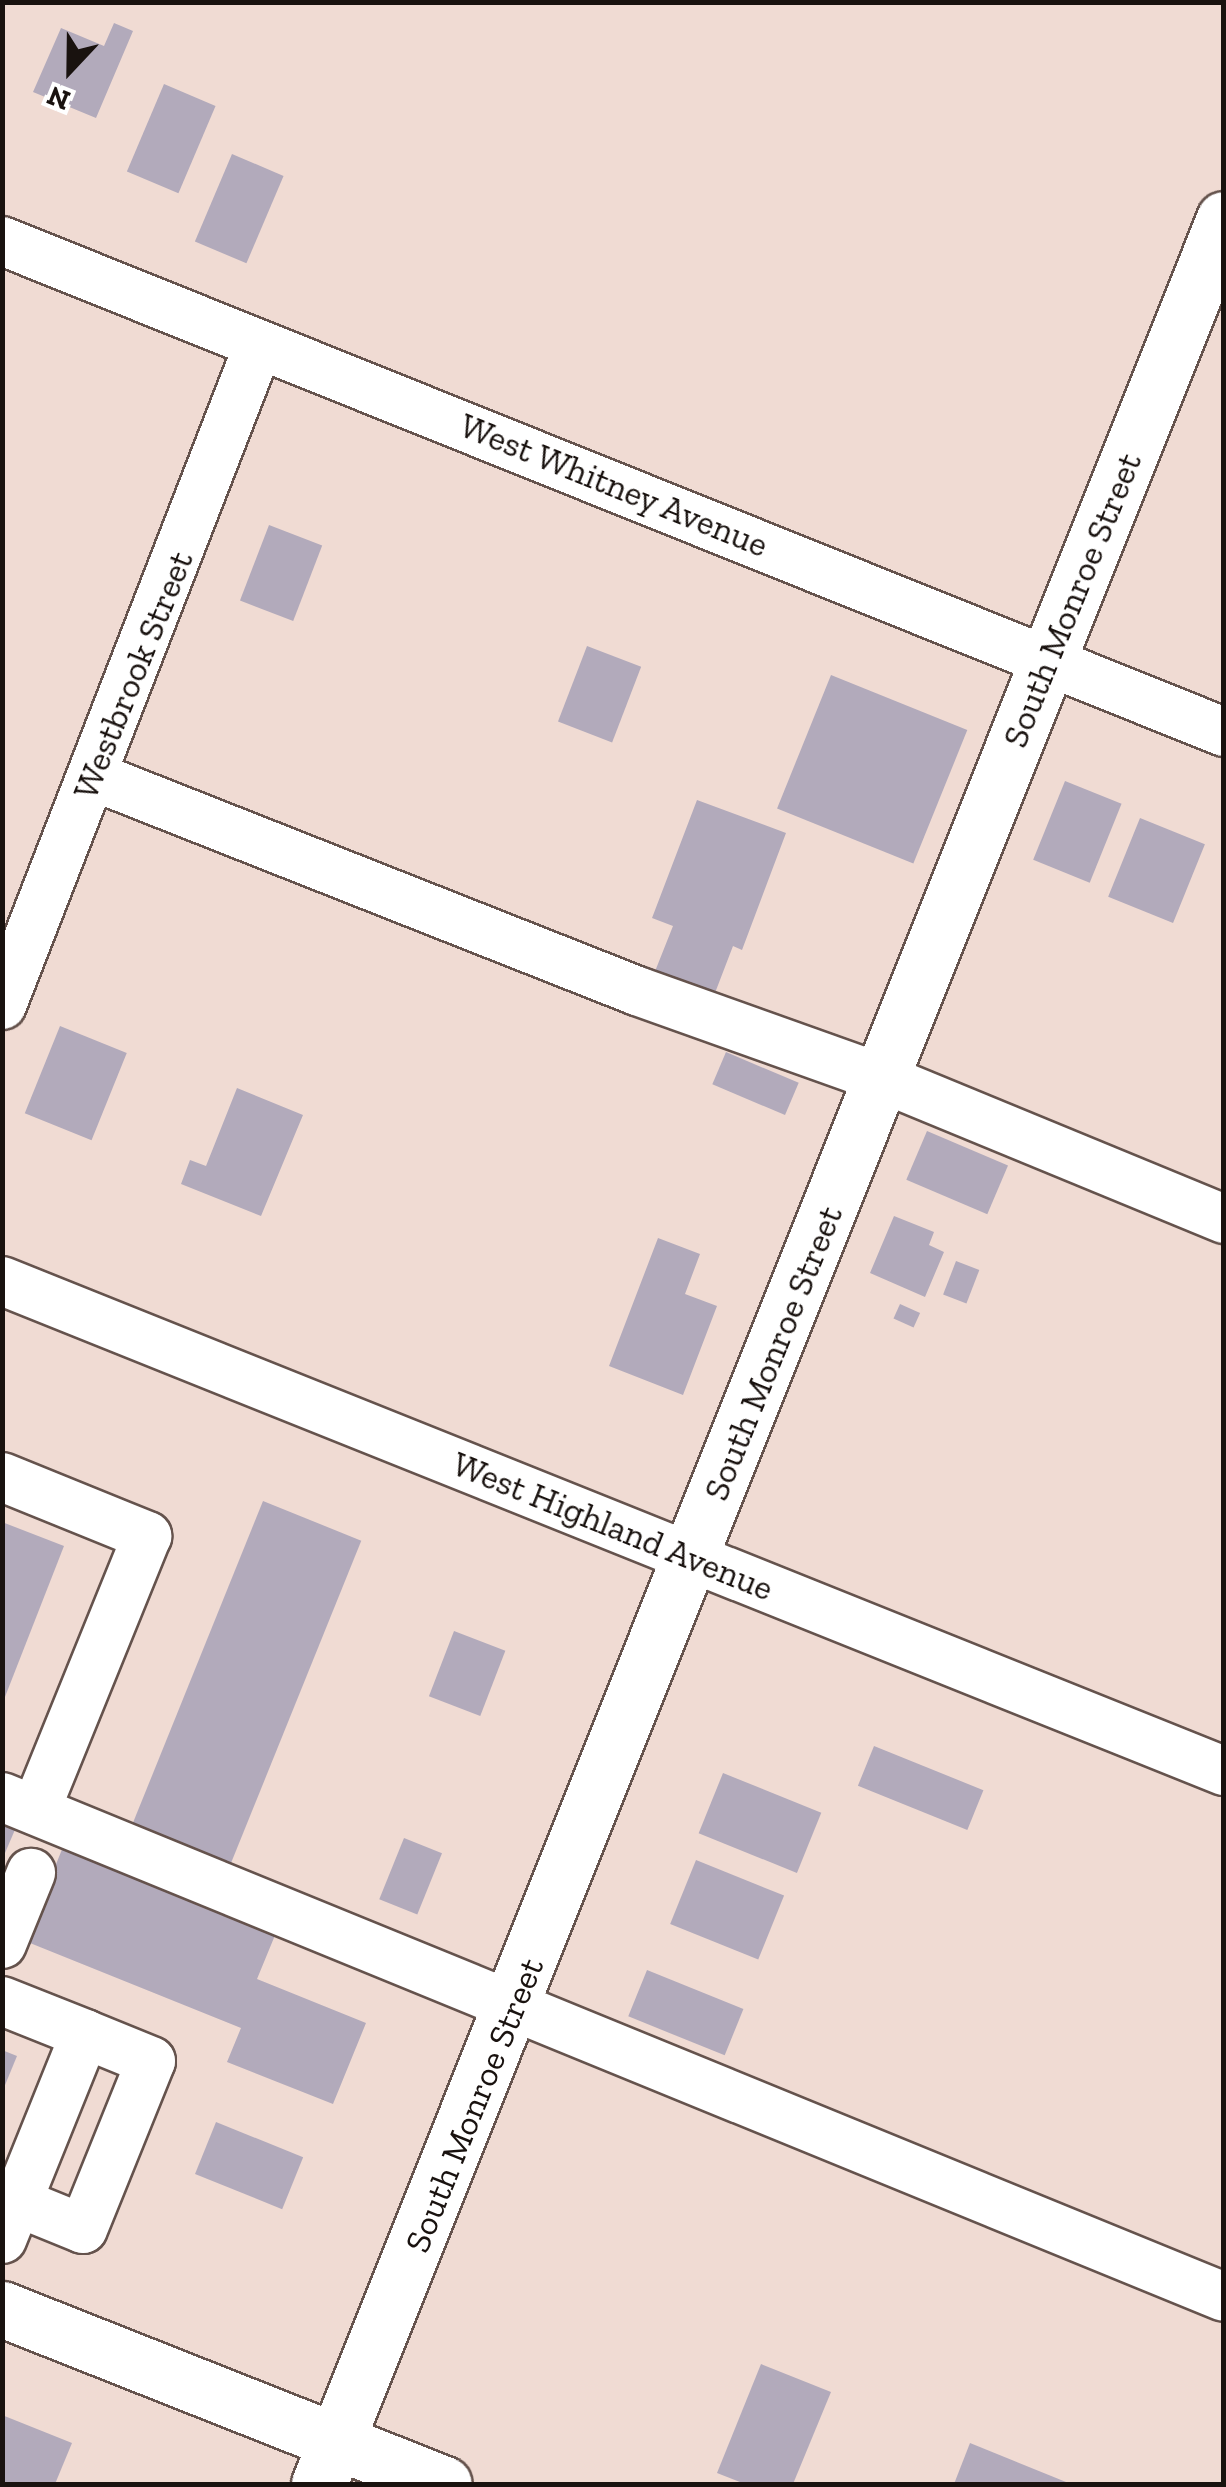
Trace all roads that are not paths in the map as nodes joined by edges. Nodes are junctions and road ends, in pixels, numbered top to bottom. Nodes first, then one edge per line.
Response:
1 (1224, 219) edge
2 (2, 241) edge
3 (259, 344) junction
4 (1048, 660) junction
5 (1224, 732) edge
6 (93, 776) junction
7 (2, 1004) edge
8 (882, 1078) junction
9 (1224, 1219) edge
10 (2, 1281) edge
11 (2, 1477) edge
12 (692, 1558) junction
13 (1224, 1771) edge
14 (19, 1804) edge
15 (31, 1873) dead end
16 (2, 1944) edge
17 (2, 2001) edge
18 (516, 2002) junction
19 (85, 2034) junction
20 (12, 2198) edge
21 (1224, 2297) edge
22 (2, 2310) edge
23 (328, 2463) edge
24 (444, 2484) edge

1 - 4 main road, South Monroe Street
2 - 3 street, West Whitney Avenue
3 - 4 street, West Whitney Avenue
3 - 6 street, Westbrook Street
4 - 5 street, West Whitney Avenue
4 - 8 main road, South Monroe Street
6 - 7 street, Westbrook Street
6 - 8 street
8 - 9 street
8 - 12 main road, South Monroe Street
10 - 12 street, West Highland Avenue
11 - 14 street
12 - 13 street, West Highland Avenue
12 - 18 main road, South Monroe Street
14 - 18 street
15 - 16 street
17 - 19 street
18 - 21 street
18 - 23 main road, South Monroe Street
19 - 20 street
19 - 20 street
22 - 23 main road
23 - 24 main road

